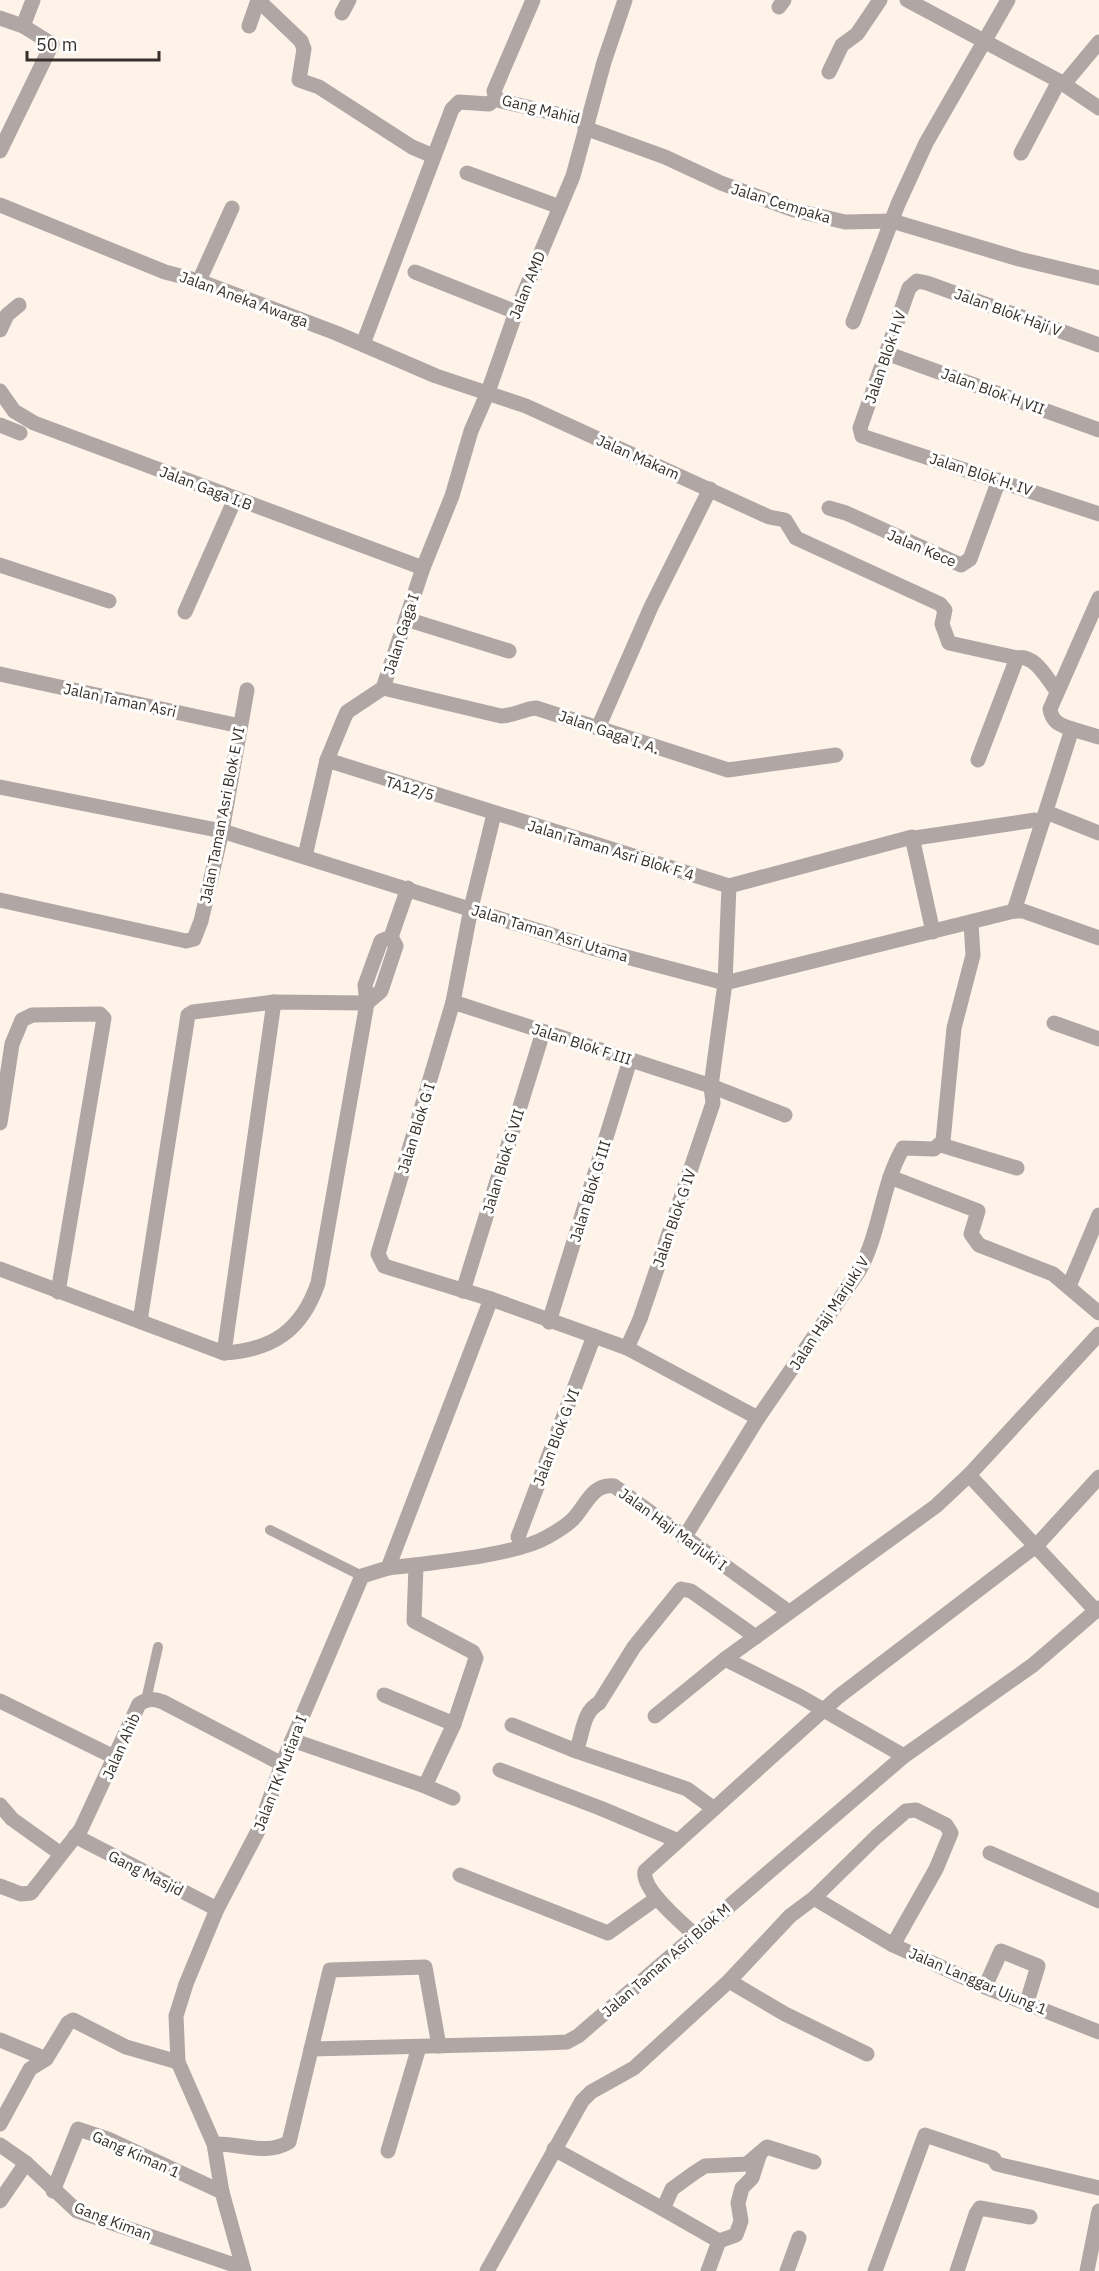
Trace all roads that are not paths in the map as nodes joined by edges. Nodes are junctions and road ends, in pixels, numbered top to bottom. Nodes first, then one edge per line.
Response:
1 (33, 0) edge
2 (258, 0) edge
3 (533, 0) edge
4 (625, 0) edge
5 (880, 0) edge
6 (907, 0) edge
7 (1008, 0) edge
8 (0, 18) edge
9 (22, 26) junction
10 (249, 26) dead end
11 (987, 41) junction
12 (1099, 42) edge
13 (829, 72) dead end
14 (1062, 83) junction
15 (496, 98) junction
16 (1099, 108) edge
17 (586, 124) junction
18 (0, 151) edge
19 (1021, 153) dead end
20 (433, 156) junction
21 (468, 173) dead end
22 (0, 205) edge
23 (560, 207) junction
24 (232, 208) dead end
25 (891, 221) junction
26 (415, 272) dead end
27 (1099, 278) edge
28 (200, 281) junction
29 (917, 281) joint
30 (19, 305) dead end
31 (516, 312) junction
32 (853, 322) dead end
33 (0, 330) edge
34 (363, 344) junction
35 (1099, 345) edge
36 (886, 353) junction
37 (0, 391) edge
38 (488, 392) junction
39 (0, 425) edge
40 (1099, 430) edge
41 (20, 433) dead end
42 (862, 436) joint
43 (999, 480) junction
44 (710, 489) junction
45 (235, 499) junction
46 (829, 508) dead end
47 (1099, 514) edge
48 (0, 565) edge
49 (423, 568) junction
50 (1099, 598) edge
51 (110, 601) dead end
52 (185, 612) dead end
53 (406, 619) junction
54 (509, 651) dead end
55 (1017, 658) junction
56 (0, 674) edge
57 (383, 688) junction
58 (247, 690) dead end
59 (1057, 691) junction
60 (240, 726) junction
61 (598, 728) junction
62 (1072, 729) junction
63 (1099, 737) edge
64 (836, 755) dead end
65 (327, 760) junction
66 (978, 760) dead end
67 (0, 787) edge
68 (494, 814) junction
69 (1044, 818) junction
70 (222, 831) junction
71 (1099, 833) edge
72 (912, 837) junction
73 (305, 856) junction
74 (729, 886) junction
75 (408, 888) junction
76 (0, 900) edge
77 (464, 906) junction
78 (1014, 911) junction
79 (971, 923) junction
80 (933, 932) junction
81 (1099, 938) edge
82 (725, 983) junction
83 (274, 1002) junction
84 (453, 1002) junction
85 (367, 1003) junction
86 (1054, 1023) dead end
87 (543, 1032) junction
88 (1099, 1039) edge
89 (630, 1060) junction
90 (711, 1086) junction
91 (785, 1115) dead end
92 (0, 1123) edge
93 (941, 1145) junction
94 (1017, 1168) dead end
95 (890, 1177) junction
96 (1099, 1215) edge
97 (0, 1269) edge
98 (1069, 1286) junction
99 (463, 1291) junction
100 (58, 1292) junction
101 (491, 1299) junction
102 (1099, 1313) edge
103 (140, 1321) junction
104 (549, 1322) junction
105 (1099, 1334) edge
106 (594, 1336) junction
107 (627, 1348) junction
108 (224, 1353) junction
109 (758, 1418) junction
110 (969, 1475) junction
111 (1099, 1477) edge
112 (270, 1530) dead end
113 (518, 1537) dead end
114 (684, 1538) junction
115 (1036, 1545) junction
116 (416, 1565) junction
117 (388, 1568) junction
118 (362, 1576) junction
119 (1098, 1610) edge
120 (789, 1612) junction
121 (756, 1637) junction
122 (158, 1647) dead end
123 (726, 1659) junction
124 (384, 1695) dead end
125 (146, 1700) junction
126 (0, 1701) edge
127 (824, 1710) junction
128 (655, 1716) dead end
129 (454, 1724) junction
130 (512, 1725) dead end
131 (292, 1740) junction
132 (576, 1751) junction
133 (904, 1755) junction
134 (116, 1758) junction
135 (282, 1764) junction
136 (500, 1770) dead end
137 (425, 1786) junction
138 (453, 1798) dead end
139 (0, 1805) edge
140 (712, 1808) junction
141 (75, 1836) junction
142 (676, 1840) junction
143 (990, 1853) dead end
144 (61, 1854) junction
145 (460, 1875) dead end
146 (0, 1886) edge
147 (657, 1898) junction
148 (814, 1898) junction
149 (1099, 1900) edge
150 (217, 1909) junction
151 (694, 1934) junction
152 (893, 1946) junction
153 (729, 1981) junction
154 (985, 1987) junction
155 (1028, 2002) junction
156 (1099, 2032) edge
157 (0, 2040) edge
158 (439, 2046) junction
159 (419, 2047) junction
160 (311, 2049) junction
161 (867, 2054) dead end
162 (46, 2059) junction
163 (178, 2062) junction
164 (0, 2124) edge
165 (214, 2144) junction
166 (0, 2145) edge
167 (554, 2149) junction
168 (761, 2150) junction
169 (388, 2151) dead end
170 (814, 2162) dead end
171 (26, 2163) junction
172 (1099, 2188) edge
173 (53, 2191) junction
174 (222, 2192) junction
175 (0, 2201) edge
176 (663, 2209) junction
177 (1099, 2211) edge
178 (1030, 2217) dead end
179 (799, 2238) dead end
180 (719, 2241) junction
181 (1095, 2250) edge
182 (243, 2269) edge
183 (487, 2271) edge
184 (708, 2271) edge
185 (787, 2271) edge
186 (875, 2271) edge
187 (957, 2271) edge
188 (1086, 2271) edge

1 - 9 street
2 - 10 street
2 - 20 street
3 - 15 street
4 - 17 street, Jalan AMD
5 - 13 street
6 - 11 street
7 - 11 street
8 - 9 street
9 - 18 street
11 - 14 street
11 - 25 street
12 - 14 street
14 - 16 street
14 - 19 street
15 - 17 street, Gang Mahid
15 - 20 street
17 - 23 street, Jalan AMD
17 - 25 street, Jalan Cempaka
20 - 34 street
21 - 23 street
22 - 28 street, Jalan Aneka Awarga
23 - 31 street, Jalan AMD
24 - 28 street
25 - 27 street, Jalan Cempaka
25 - 32 street
26 - 31 street
28 - 34 street, Jalan Aneka Awarga
29 - 35 street, Jalan Blok Haji V
29 - 36 street, Jalan Blok H V
30 - 33 street
31 - 38 street, Jalan AMD
34 - 38 street, Jalan Aneka Awarga
36 - 40 street, Jalan Blok H VII
36 - 42 street, Jalan Blok H V
37 - 45 street, Jalan Gaga I.B
38 - 44 street, Jalan Makam
38 - 49 street, Jalan AMD
39 - 41 street
42 - 43 street, Jalan Blok H. IV
43 - 46 street, Jalan Kece
43 - 47 street, Jalan Blok H. IV
44 - 55 street, Jalan Makam
44 - 61 street
45 - 49 street, Jalan Gaga I.B
45 - 52 street
48 - 51 street
49 - 53 street, Jalan Gaga I
50 - 59 street
53 - 54 street
53 - 57 street, Jalan Gaga I
55 - 59 street
55 - 66 street
56 - 60 street, Jalan Taman Asri
57 - 61 street, Jalan Gaga I. A.
57 - 65 street, Jalan Gaga I
58 - 60 street, Jalan Taman Asri Blok E VI
59 - 62 street
60 - 70 street, Jalan Taman Asri Blok E VI
61 - 64 street, Jalan Gaga I. A.
62 - 63 street
62 - 69 street
65 - 68 street, TA12/5
65 - 73 street, Jalan Gaga I
67 - 70 street, Jalan Taman Asri Utama
68 - 74 street, Jalan Taman Asri Blok F 4
68 - 77 street, Jalan Blok G I
69 - 71 street
69 - 72 street
69 - 78 street
70 - 73 street, Jalan Taman Asri Utama
70 - 76 street, Jalan Taman Asri Blok E VI
72 - 74 street
72 - 80 street
73 - 75 street, Jalan Taman Asri Utama
74 - 82 street
75 - 77 street, Jalan Taman Asri Utama
75 - 85 street
77 - 82 street, Jalan Taman Asri Utama
77 - 84 street, Jalan Blok G I
78 - 79 street, Jalan Taman Asri Utama
78 - 81 street, Jalan Taman Asri Utama
79 - 80 street, Jalan Taman Asri Utama
79 - 93 street
80 - 82 street, Jalan Taman Asri Utama
82 - 90 street, Jalan Blok G IV
83 - 85 street
83 - 103 street
83 - 108 street
84 - 87 street, Jalan Blok F III
84 - 99 street, Jalan Blok G I
85 - 108 street
86 - 88 street
87 - 89 street, Jalan Blok F III
87 - 99 street, Jalan Blok G VII
89 - 90 street, Jalan Blok F III
89 - 104 street, Jalan Blok G III
90 - 91 street, Jalan Blok F III
90 - 107 street, Jalan Blok G IV
92 - 100 street
93 - 94 street
93 - 95 street, Jalan Haji Marjuki V
95 - 98 street
95 - 109 street, Jalan Haji Marjuki V
96 - 98 street
97 - 100 street
98 - 102 street
99 - 101 street
100 - 103 street
101 - 104 street
101 - 117 street
103 - 108 street
104 - 106 street
105 - 110 street
106 - 107 street
106 - 113 street, Jalan Blok G VI
107 - 109 street
109 - 114 street, Jalan Haji Marjuki V
110 - 115 street
110 - 120 street
111 - 115 street
112 - 118 lane
114 - 116 street, Jalan Haji Marjuki I
114 - 120 street, Jalan Haji Marjuki I
115 - 119 street
115 - 127 street
116 - 117 street, Jalan Haji Marjuki I
116 - 129 street
117 - 118 street
118 - 131 street, Jalan TK Mutiara I
119 - 133 street, Jalan Taman Asri Blok M
120 - 121 street
121 - 123 street
121 - 132 street
122 - 125 lane
123 - 127 street
123 - 128 street
124 - 129 street
125 - 134 street, Jalan Ahib
125 - 135 street, Jalan Ahib
126 - 134 street
127 - 133 street
127 - 140 street
129 - 137 street
130 - 132 street
131 - 135 street, Jalan TK Mutiara I
131 - 137 street
132 - 140 street
133 - 151 street, Jalan Taman Asri Blok M
134 - 141 street, Jalan Ahib
135 - 150 street, Jalan TK Mutiara I
136 - 142 street
137 - 138 street
139 - 144 street
140 - 142 street
141 - 144 street, Jalan Ahib
141 - 150 street, Gang Masjid
142 - 147 street
143 - 149 street
144 - 146 street, Jalan Ahib
145 - 147 street
147 - 151 street
148 - 152 street
148 - 152 street, Jalan Langgar Ujung 1
148 - 153 street
150 - 163 street, Jalan TK Mutiara I
151 - 158 street, Jalan Taman Asri Blok M
152 - 154 street, Jalan Langgar Ujung 1
153 - 161 street
153 - 167 street
154 - 155 street, Jalan Langgar Ujung 1
154 - 155 street
155 - 156 street, Jalan Langgar Ujung 1
157 - 162 street
158 - 159 street, Jalan Taman Asri Blok M
158 - 160 street
159 - 160 street, Jalan Taman Asri Blok M
159 - 169 street
160 - 165 street
162 - 163 street
162 - 164 street
163 - 165 street, Jalan TK Mutiara I
165 - 174 street, Jalan TK Mutiara I
166 - 171 street, Gang Kiman
167 - 176 street
167 - 183 street
168 - 170 street
168 - 176 street
168 - 180 street
171 - 173 street, Gang Kiman
171 - 175 street
172 - 186 street
173 - 174 street, Gang Kiman 1
173 - 182 street, Gang Kiman
174 - 182 street, Jalan TK Mutiara I
176 - 180 street
177 - 181 street
178 - 187 street
179 - 185 street
180 - 184 street
181 - 188 street

